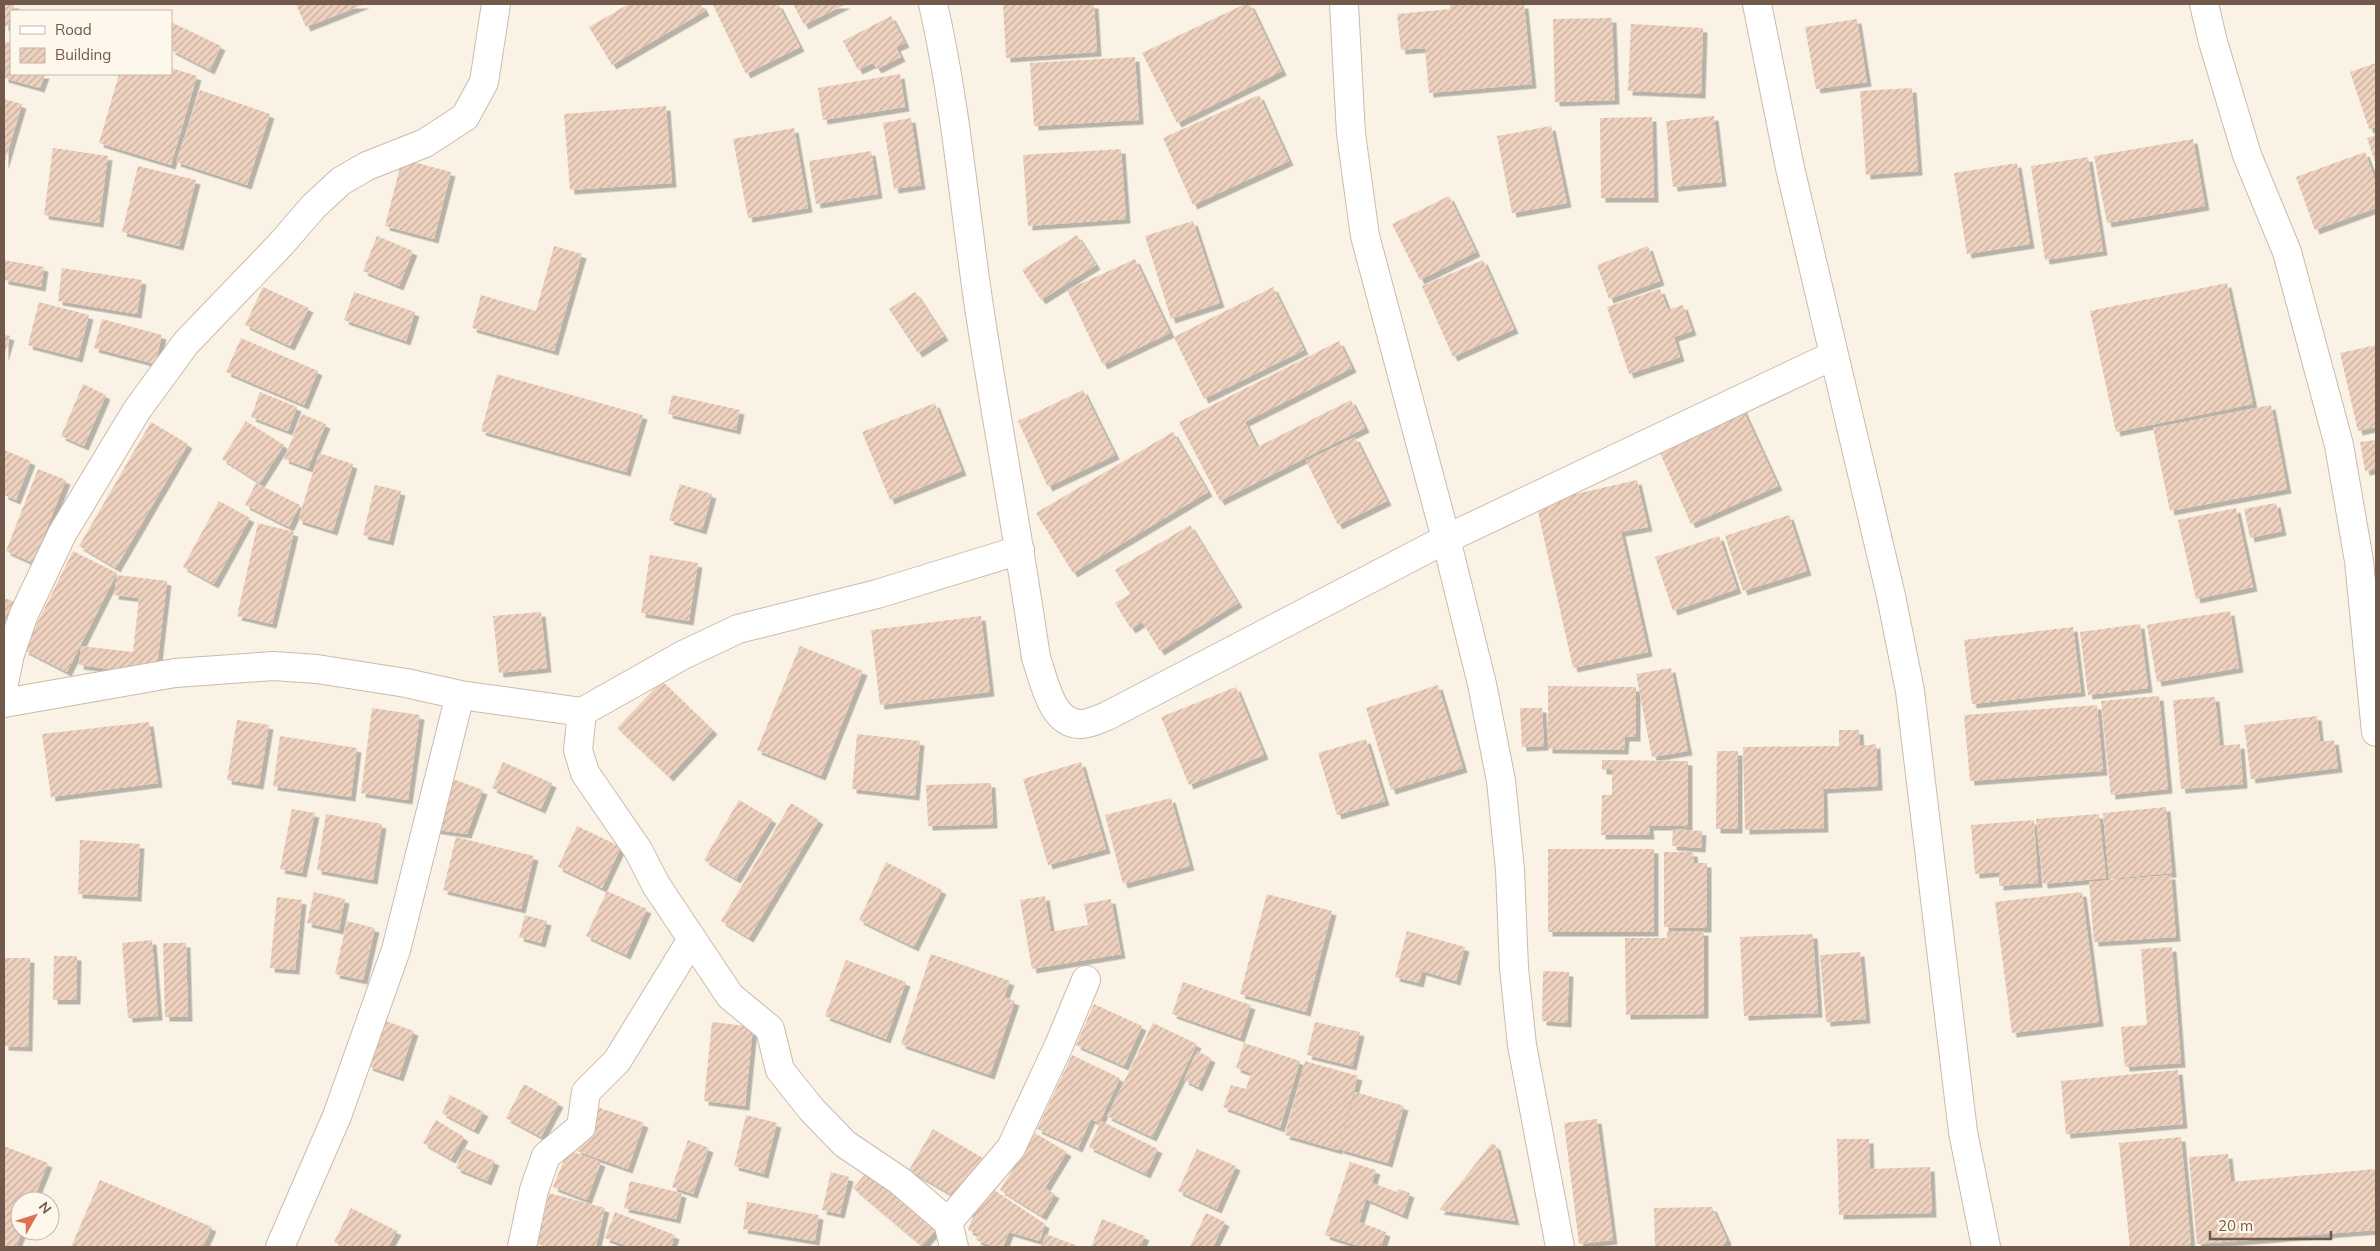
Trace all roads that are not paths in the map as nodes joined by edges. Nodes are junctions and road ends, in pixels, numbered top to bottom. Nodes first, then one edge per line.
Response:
1 (496, 4) edge
2 (933, 4) edge
3 (1344, 4) edge
4 (1757, 4) edge
5 (2204, 4) edge
6 (1834, 355) junction
7 (1446, 539) junction
8 (1020, 550) junction
9 (4, 683) edge
10 (460, 695) junction
11 (4, 703) edge
12 (582, 712) junction
13 (2376, 732) edge
14 (692, 939) junction
15 (1086, 980) dead end
16 (952, 1241) edge
17 (280, 1247) edge
18 (522, 1247) edge
19 (1560, 1247) edge
20 (1986, 1247) edge

1 - 9 street
2 - 8 street
3 - 7 street
4 - 6 street
5 - 13 street
6 - 7 street
6 - 20 street
7 - 8 street
7 - 19 street
8 - 12 street
10 - 11 street
10 - 12 street
10 - 17 street
12 - 14 street
14 - 16 street
14 - 18 street
15 - 16 street

